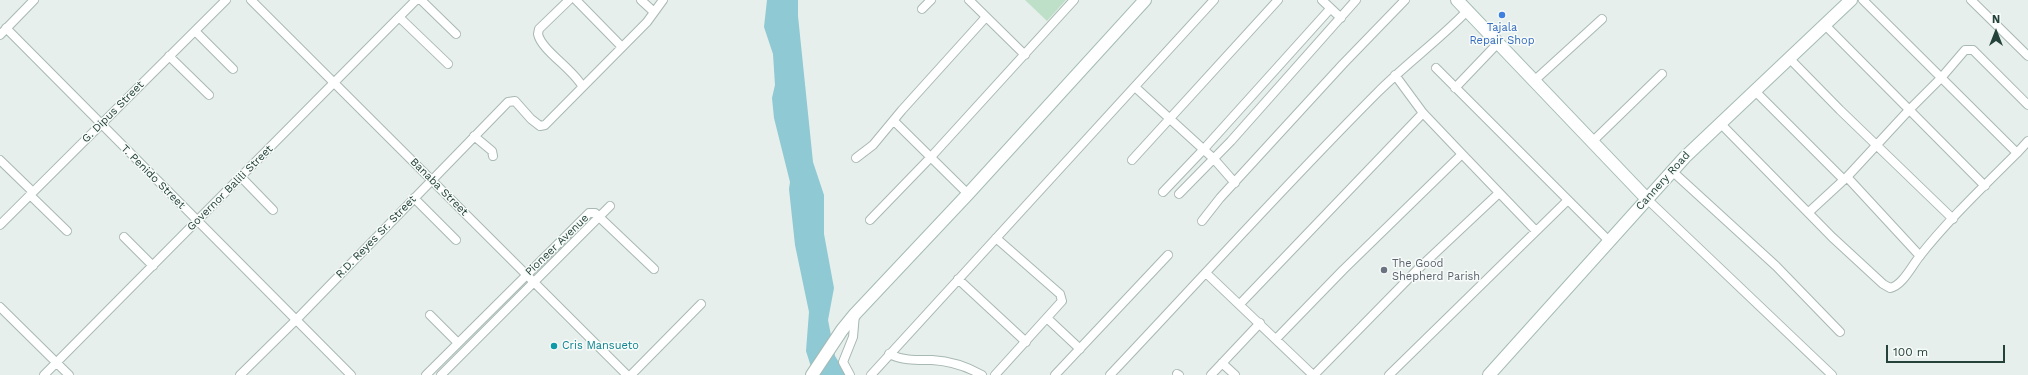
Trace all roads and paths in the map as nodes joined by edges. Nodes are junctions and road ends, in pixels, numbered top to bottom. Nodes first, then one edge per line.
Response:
1 (34, 0) edge
2 (226, 0) edge
3 (251, 0) edge
4 (416, 0) edge
5 (421, 0) edge
6 (570, 0) edge
7 (576, 0) edge
8 (641, 0) edge
9 (663, 0) edge
10 (931, 0) edge
11 (969, 0) edge
12 (1074, 0) edge
13 (1145, 0) edge
14 (1214, 0) edge
15 (1278, 0) edge
16 (1322, 0) edge
17 (1356, 0) edge
18 (1405, 0) edge
19 (1457, 0) edge
20 (1851, 0) edge
21 (1863, 0) edge
22 (1971, 0) edge
23 (922, 9) dead end
24 (1330, 9) junction
25 (1467, 11) junction
26 (654, 12) junction
27 (399, 17) junction
28 (986, 17) junction
29 (1341, 18) junction
30 (1602, 19) dead end
31 (1825, 25) junction
32 (6, 28) junction
33 (195, 31) junction
34 (456, 34) dead end
35 (0, 35) edge
36 (1498, 43) junction
37 (622, 47) junction
38 (1025, 55) junction
39 (169, 56) junction
40 (2028, 56) edge
41 (1789, 58) junction
42 (448, 64) dead end
43 (1436, 68) dead end
44 (233, 69) dead end
45 (1662, 74) dead end
46 (1395, 75) junction
47 (1941, 78) junction
48 (1535, 80) junction
49 (334, 83) junction
50 (582, 86) junction
51 (1135, 87) junction
52 (1455, 88) junction
53 (1755, 90) junction
54 (208, 95) dead end
55 (2028, 105) edge
56 (1909, 110) junction
57 (1423, 113) junction
58 (1170, 119) junction
59 (894, 121) junction
60 (1720, 123) junction
61 (100, 124) junction
62 (474, 136) junction
63 (1593, 141) junction
64 (2028, 141) edge
65 (1877, 145) junction
66 (1204, 150) junction
67 (2017, 153) junction
68 (1462, 154) junction
69 (493, 156) dead end
70 (856, 158) dead end
71 (930, 158) junction
72 (1214, 159) junction
73 (0, 160) edge
74 (1132, 160) dead end
75 (1672, 171) junction
76 (241, 177) junction
77 (1845, 178) junction
78 (432, 179) junction
79 (1235, 183) junction
80 (1985, 186) junction
81 (1163, 192) dead end
82 (1499, 193) junction
83 (32, 194) junction
84 (968, 194) junction
85 (1179, 194) dead end
86 (414, 198) junction
87 (1647, 199) junction
88 (1568, 200) junction
89 (610, 206) dead end
90 (272, 210) dead end
91 (1809, 212) junction
92 (599, 217) junction
93 (1953, 219) junction
94 (870, 220) dead end
95 (197, 221) junction
96 (1202, 221) dead end
97 (0, 225) edge
98 (67, 231) dead end
99 (1536, 231) junction
100 (124, 237) dead end
101 (996, 238) junction
102 (456, 240) dead end
103 (1609, 241) junction
104 (1168, 255) dead end
105 (1920, 256) junction
106 (153, 266) junction
107 (654, 270) dead end
108 (1206, 273) junction
109 (525, 275) junction
110 (958, 279) junction
111 (532, 282) junction
112 (702, 304) dead end
113 (1240, 304) junction
114 (0, 307) edge
115 (855, 314) junction
116 (430, 315) dead end
117 (1048, 318) junction
118 (296, 320) junction
119 (1260, 323) junction
120 (1840, 332) dead end
121 (1276, 339) junction
122 (1026, 342) junction
123 (458, 343) junction
124 (1080, 350) junction
125 (890, 354) junction
126 (56, 363) junction
127 (1222, 363) junction
128 (44, 375) edge
129 (69, 375) edge
130 (240, 375) edge
131 (351, 375) edge
132 (426, 375) edge
133 (441, 375) edge
134 (627, 375) edge
135 (631, 375) edge
136 (812, 375) edge
137 (850, 375) edge
138 (871, 375) edge
139 (982, 375) edge
140 (995, 375) edge
141 (1055, 375) edge
142 (1110, 375) edge
143 (1211, 375) edge
144 (1235, 375) edge
145 (1314, 375) edge
146 (1389, 375) edge
147 (1489, 375) edge
148 (1832, 375) edge

1 - 32 street
2 - 33 street, G. Dipus Street
3 - 49 street, Banaba Street
4 - 27 street, Governor Balili Street
5 - 34 street
6 - 50 street
7 - 37 street
8 - 26 street
9 - 26 street
10 - 23 street
11 - 28 street
12 - 38 street
13 - 84 street
14 - 51 street
15 - 58 street
16 - 24 street
17 - 29 street
18 - 79 street
19 - 25 street
20 - 31 street, Cannery Road
21 - 47 street
22 - 40 street
24 - 29 street
24 - 66 street
25 - 36 street
25 - 46 street
26 - 37 street
27 - 42 street
27 - 49 street, Governor Balili Street
28 - 38 street
28 - 59 street
29 - 72 street
30 - 48 street
31 - 41 street, Cannery Road
31 - 56 street
32 - 35 street
32 - 61 street, T. Penido Street
33 - 39 street, G. Dipus Street
33 - 44 street
36 - 48 street
36 - 52 street
37 - 50 street
38 - 71 street
39 - 54 street
39 - 61 street, G. Dipus Street
41 - 53 street, Cannery Road
41 - 65 street
43 - 52 street
45 - 63 street
46 - 57 street
46 - 108 street
47 - 55 street
47 - 56 street
47 - 67 street
48 - 63 street
49 - 76 street, Governor Balili Street
49 - 78 street, Banaba Street
50 - 62 street, R.D. Reyes Sr. Street
51 - 58 street
51 - 101 street
52 - 88 street
53 - 60 street, Cannery Road
53 - 77 street
56 - 65 street
56 - 80 street
57 - 68 street
57 - 113 street
58 - 66 street
58 - 74 street
59 - 70 street
59 - 71 street
60 - 75 street, Cannery Road
60 - 91 street
61 - 83 street, G. Dipus Street
61 - 95 street, T. Penido Street
62 - 69 street
62 - 78 street, R.D. Reyes Sr. Street
63 - 87 street
64 - 67 street
65 - 77 street
65 - 93 street
66 - 72 street
66 - 81 street
67 - 80 street
68 - 82 street
68 - 121 street
71 - 84 street
71 - 94 street
72 - 79 street
72 - 85 street
73 - 83 street
75 - 87 street, Cannery Road
75 - 120 street
76 - 90 street
76 - 95 street, Governor Balili Street
77 - 91 street
77 - 105 street
78 - 86 street, R.D. Reyes Sr. Street
78 - 109 street, Banaba Street
79 - 96 street
80 - 93 street
82 - 99 street
82 - 145 street
83 - 97 street, G. Dipus Street
83 - 98 street
84 - 115 street
86 - 102 street
86 - 118 street, R.D. Reyes Sr. Street
87 - 103 street, Cannery Road
87 - 148 street
88 - 99 street
88 - 103 street
89 - 92 street
91 - 105 street
92 - 107 street
92 - 109 street, Pioneer Avenue
92 - 111 street, Pioneer Avenue
93 - 105 street
95 - 106 street, Governor Balili Street
95 - 118 street, T. Penido Street
99 - 146 street
100 - 106 street
101 - 110 street
101 - 117 street
103 - 147 street, Cannery Road
104 - 124 street
106 - 126 street, Governor Balili Street
108 - 113 street
108 - 142 street
109 - 111 street, Banaba Street
109 - 123 street, Pioneer Avenue
110 - 122 street
110 - 125 street
111 - 133 street, Pioneer Avenue
111 - 134 street, Banaba Street
112 - 135 street
113 - 119 street
114 - 126 street
115 - 136 street
115 - 137 street
116 - 123 street
117 - 122 street
117 - 124 street
118 - 130 street, R.D. Reyes Sr. Street
118 - 131 street, T. Penido Street
119 - 121 street
119 - 127 street
121 - 145 street
122 - 140 street
123 - 132 street, Pioneer Avenue
124 - 141 street
125 - 138 street
125 - 139 street
126 - 128 street, Governor Balili Street
126 - 129 street
127 - 143 street
127 - 144 street

